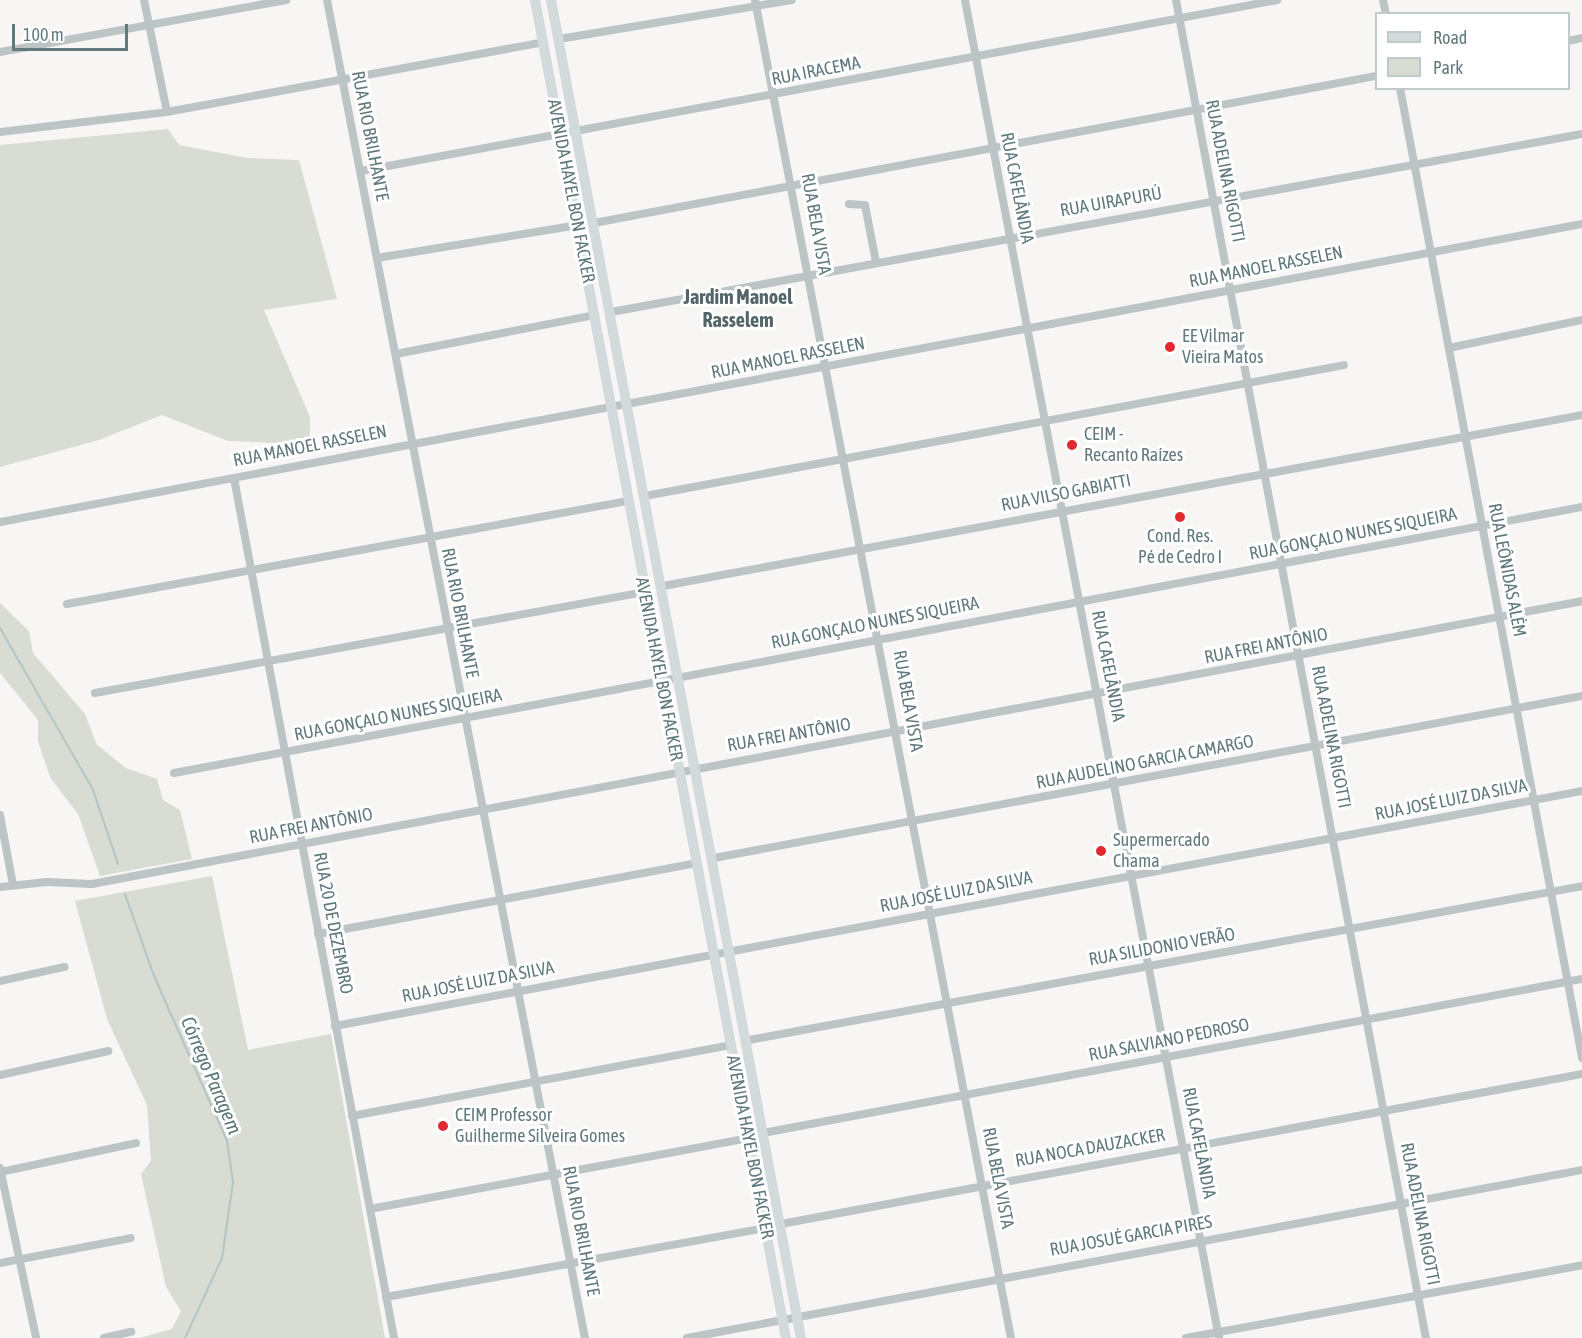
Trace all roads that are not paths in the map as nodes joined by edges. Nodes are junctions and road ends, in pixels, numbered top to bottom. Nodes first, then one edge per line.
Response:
1 (144, 0) edge
2 (286, 0) edge
3 (327, 0) edge
4 (535, 0) edge
5 (551, 0) edge
6 (792, 0) edge
7 (965, 0) edge
8 (1176, 0) edge
9 (1277, 0) edge
10 (756, 4) edge
11 (1179, 18) junction
12 (149, 25) junction
13 (559, 39) junction
14 (543, 42) junction
15 (0, 52) edge
16 (976, 57) junction
17 (1375, 76) edge
18 (341, 80) junction
19 (1400, 90) edge
20 (773, 96) junction
21 (1197, 110) junction
22 (167, 112) junction
23 (574, 129) junction
24 (0, 132) edge
25 (559, 132) junction
26 (1582, 134) edge
27 (993, 147) junction
28 (1414, 164) junction
29 (361, 171) junction
30 (793, 185) junction
31 (1213, 200) junction
32 (849, 204) dead end
33 (594, 223) junction
34 (1582, 224) edge
35 (578, 225) junction
36 (1010, 236) junction
37 (1431, 253) junction
38 (377, 258) junction
39 (876, 262) junction
40 (808, 275) junction
41 (1230, 291) junction
42 (611, 312) junction
43 (595, 315) junction
44 (1582, 320) edge
45 (1027, 328) junction
46 (1449, 348) junction
47 (396, 354) junction
48 (1344, 365) dead end
49 (826, 367) junction
50 (1248, 383) junction
51 (628, 405) junction
52 (610, 411) junction
53 (1582, 415) edge
54 (1045, 421) junction
55 (1466, 439) junction
56 (412, 444) junction
57 (844, 461) junction
58 (1264, 472) junction
59 (234, 478) junction
60 (645, 496) junction
61 (627, 501) junction
62 (1582, 507) edge
63 (1062, 510) junction
64 (0, 522) edge
65 (1482, 526) junction
66 (429, 536) junction
67 (860, 550) junction
68 (1281, 564) junction
69 (251, 570) junction
70 (663, 586) junction
71 (644, 592) junction
72 (1582, 601) edge
73 (1079, 602) junction
74 (68, 604) dead end
75 (1499, 618) junction
76 (446, 628) junction
77 (880, 639) junction
78 (1299, 657) junction
79 (268, 661) junction
80 (680, 677) junction
81 (662, 682) junction
82 (95, 693) dead end
83 (1097, 694) junction
84 (1582, 696) edge
85 (1516, 709) junction
86 (464, 717) junction
87 (898, 732) junction
88 (1316, 747) junction
89 (285, 754) junction
90 (697, 769) junction
91 (174, 773) dead end
92 (679, 774) junction
93 (1114, 785) junction
94 (1582, 791) edge
95 (1534, 801) junction
96 (481, 810) junction
97 (0, 815) edge
98 (913, 823) junction
99 (1333, 838) junction
100 (301, 844) junction
101 (714, 858) junction
102 (696, 863) junction
103 (1131, 876) junction
104 (13, 885) junction
105 (1582, 886) edge
106 (0, 887) edge
107 (1551, 891) junction
108 (499, 900) junction
109 (932, 914) junction
110 (1350, 929) junction
111 (318, 934) junction
112 (732, 951) junction
113 (714, 956) junction
114 (1149, 966) junction
115 (64, 967) dead end
116 (1582, 979) edge
117 (0, 981) edge
118 (1568, 982) junction
119 (520, 991) junction
120 (949, 1002) junction
121 (1366, 1019) junction
122 (335, 1026) junction
123 (748, 1040) junction
124 (730, 1045) junction
125 (108, 1051) dead end
126 (1166, 1058) junction
127 (1582, 1058) edge
128 (1582, 1074) edge
129 (0, 1075) edge
130 (536, 1082) junction
131 (965, 1095) junction
132 (1384, 1111) junction
133 (352, 1116) junction
134 (763, 1132) junction
135 (748, 1138) junction
136 (136, 1143) dead end
137 (1183, 1148) junction
138 (1582, 1170) edge
139 (0, 1171) edge
140 (553, 1173) junction
141 (982, 1184) junction
142 (1401, 1204) junction
143 (370, 1209) junction
144 (781, 1224) junction
145 (766, 1228) junction
146 (131, 1238) dead end
147 (1201, 1240) junction
148 (20, 1259) junction
149 (0, 1263) edge
150 (570, 1263) junction
151 (1582, 1265) edge
152 (1000, 1277) junction
153 (1418, 1295) junction
154 (386, 1298) junction
155 (796, 1315) junction
156 (783, 1321) junction
157 (131, 1332) dead end
158 (1219, 1335) edge
159 (36, 1338) edge
160 (104, 1338) edge
161 (394, 1338) edge
162 (585, 1338) edge
163 (687, 1338) edge
164 (786, 1338) edge
165 (801, 1338) edge
166 (1011, 1338) edge
167 (1186, 1338) edge
168 (1426, 1338) edge

1 - 12 street
2 - 12 street
3 - 18 street, RUA RIO BRILHANTE
4 - 14 main road, AVENIDA HAYEL BON FACKER
5 - 13 main road, AVENIDA HAYEL BON FACKER
6 - 10 street
7 - 16 street, RUA CAFELÂNDIA
8 - 11 street, RUA ADELINA RIGOTTI
9 - 11 street, RUA IRACEMA
10 - 13 street
10 - 20 street, RUA BELA VISTA
11 - 16 street, RUA IRACEMA
11 - 21 street, RUA ADELINA RIGOTTI
12 - 15 street
12 - 22 street
13 - 23 main road, AVENIDA HAYEL BON FACKER
14 - 18 street
14 - 25 main road, AVENIDA HAYEL BON FACKER
16 - 20 street, RUA IRACEMA
16 - 27 street, RUA CAFELÂNDIA
17 - 21 street
18 - 22 street
18 - 29 street, RUA RIO BRILHANTE
19 - 28 street, RUA LEÔNIDAS ALÉM
20 - 23 street, RUA IRACEMA
20 - 30 street, RUA BELA VISTA
21 - 27 street
21 - 31 street, RUA ADELINA RIGOTTI
22 - 24 street
23 - 25 street, RUA IRACEMA
23 - 33 main road, AVENIDA HAYEL BON FACKER
25 - 29 street, RUA IRACEMA
25 - 35 main road, AVENIDA HAYEL BON FACKER
26 - 28 street, RUA UIRAPURÚ
27 - 30 street
27 - 36 street, RUA CAFELÂNDIA
28 - 31 street, RUA UIRAPURÚ
28 - 37 street, RUA LEÔNIDAS ALÉM
29 - 38 street, RUA RIO BRILHANTE
30 - 33 street
30 - 40 street, RUA BELA VISTA
31 - 36 street, RUA UIRAPURÚ
31 - 41 street, RUA ADELINA RIGOTTI
32 - 39 street
33 - 42 main road, AVENIDA HAYEL BON FACKER
34 - 37 street, RUA MANOEL RASSELEN
35 - 38 street
35 - 43 main road, AVENIDA HAYEL BON FACKER
36 - 39 street, RUA UIRAPURÚ
36 - 45 street, RUA CAFELÂNDIA
37 - 41 street, RUA MANOEL RASSELEN
37 - 46 street, RUA LEÔNIDAS ALÉM
38 - 47 street, RUA RIO BRILHANTE
39 - 40 street, RUA UIRAPURÚ
40 - 42 street, RUA UIRAPURÚ
40 - 49 street, RUA BELA VISTA
41 - 45 street, RUA MANOEL RASSELEN
41 - 50 street, RUA ADELINA RIGOTTI
42 - 51 main road, AVENIDA HAYEL BON FACKER
43 - 47 street
43 - 52 main road, AVENIDA HAYEL BON FACKER
44 - 46 street
45 - 49 street, RUA MANOEL RASSELEN
45 - 54 street, RUA CAFELÂNDIA
46 - 55 street, RUA LEÔNIDAS ALÉM
47 - 56 street, RUA RIO BRILHANTE
48 - 50 street
49 - 51 street, RUA MANOEL RASSELEN
49 - 57 street, RUA BELA VISTA
50 - 54 street
50 - 58 street, RUA ADELINA RIGOTTI
51 - 52 street, RUA MANOEL RASSELEN
51 - 60 main road, AVENIDA HAYEL BON FACKER
52 - 56 street, RUA MANOEL RASSELEN
52 - 61 main road, AVENIDA HAYEL BON FACKER
53 - 55 street, RUA VILSO GABIATTI
54 - 57 street
54 - 63 street, RUA CAFELÂNDIA
55 - 58 street, RUA VILSO GABIATTI
55 - 65 street, RUA LEÔNIDAS ALÉM
56 - 59 street, RUA MANOEL RASSELEN
56 - 66 street, RUA RIO BRILHANTE
57 - 60 street
57 - 67 street, RUA BELA VISTA
58 - 63 street, RUA VILSO GABIATTI
58 - 68 street, RUA ADELINA RIGOTTI
59 - 64 street, RUA MANOEL RASSELEN
59 - 69 street, RUA 20 DE DEZEMBRO
60 - 70 main road, AVENIDA HAYEL BON FACKER
61 - 66 street
61 - 71 main road, AVENIDA HAYEL BON FACKER
62 - 65 street, RUA GONÇALO NUNES SIQUEIRA
63 - 67 street, RUA VILSO GABIATTI
63 - 73 street, RUA CAFELÂNDIA
65 - 68 street, RUA GONÇALO NUNES SIQUEIRA
65 - 75 street, RUA LEÔNIDAS ALÉM
66 - 69 street
66 - 76 street, RUA RIO BRILHANTE
67 - 70 street, RUA VILSO GABIATTI
67 - 77 street, RUA BELA VISTA
68 - 73 street, RUA GONÇALO NUNES SIQUEIRA
68 - 78 street, RUA ADELINA RIGOTTI
69 - 74 street
69 - 79 street, RUA 20 DE DEZEMBRO
70 - 80 main road, AVENIDA HAYEL BON FACKER
71 - 76 street
71 - 81 main road, AVENIDA HAYEL BON FACKER
72 - 75 street, RUA FREI ANTÔNIO
73 - 77 street, RUA GONÇALO NUNES SIQUEIRA
73 - 83 street, RUA CAFELÂNDIA
75 - 78 street, RUA FREI ANTÔNIO
75 - 85 street, RUA LEÔNIDAS ALÉM
76 - 79 street
76 - 86 street, RUA RIO BRILHANTE
77 - 80 street, RUA GONÇALO NUNES SIQUEIRA
77 - 87 street, RUA BELA VISTA
78 - 83 street, RUA FREI ANTÔNIO
78 - 88 street, RUA ADELINA RIGOTTI
79 - 82 street
79 - 89 street, RUA 20 DE DEZEMBRO
80 - 81 street, RUA GONÇALO NUNES SIQUEIRA
80 - 90 main road, AVENIDA HAYEL BON FACKER
81 - 86 street, RUA GONÇALO NUNES SIQUEIRA
81 - 92 main road, AVENIDA HAYEL BON FACKER
83 - 87 street, RUA FREI ANTÔNIO
83 - 93 street, RUA CAFELÂNDIA
84 - 85 street, RUA AUDELINO GARCIA CAMARGO
85 - 88 street, RUA AUDELINO GARCIA CAMARGO
85 - 95 street, RUA LEÔNIDAS ALÉM
86 - 89 street, RUA GONÇALO NUNES SIQUEIRA
86 - 96 street, RUA RIO BRILHANTE
87 - 90 street, RUA FREI ANTÔNIO
87 - 98 street, RUA BELA VISTA
88 - 93 street, RUA AUDELINO GARCIA CAMARGO
88 - 99 street, RUA ADELINA RIGOTTI
89 - 91 street, RUA GONÇALO NUNES SIQUEIRA
89 - 100 street, RUA 20 DE DEZEMBRO
90 - 92 street, RUA FREI ANTÔNIO
90 - 101 main road, AVENIDA HAYEL BON FACKER
92 - 96 street, RUA FREI ANTÔNIO
92 - 102 main road, AVENIDA HAYEL BON FACKER
93 - 98 street, RUA AUDELINO GARCIA CAMARGO
93 - 103 street, RUA CAFELÂNDIA
94 - 95 street, RUA JOSÉ LUIZ DA SILVA
95 - 99 street, RUA JOSÉ LUIZ DA SILVA
95 - 107 street, RUA LEÔNIDAS ALÉM
96 - 100 street, RUA FREI ANTÔNIO
96 - 108 street, RUA RIO BRILHANTE
97 - 104 street
98 - 101 street, RUA AUDELINO GARCIA CAMARGO
98 - 109 street, RUA BELA VISTA
99 - 103 street, RUA JOSÉ LUIZ DA SILVA
99 - 110 street, RUA ADELINA RIGOTTI
100 - 104 street, RUA FREI ANTÔNIO
100 - 111 street, RUA 20 DE DEZEMBRO
101 - 112 main road, AVENIDA HAYEL BON FACKER
102 - 108 street
102 - 113 main road, AVENIDA HAYEL BON FACKER
103 - 109 street, RUA JOSÉ LUIZ DA SILVA
103 - 114 street, RUA CAFELÂNDIA
104 - 106 street, RUA FREI ANTÔNIO
105 - 107 street, RUA SILIDONIO VERÃO
107 - 110 street, RUA SILIDONIO VERÃO
107 - 118 street, RUA LEÔNIDAS ALÉM
108 - 111 street
108 - 119 street, RUA RIO BRILHANTE
109 - 112 street, RUA JOSÉ LUIZ DA SILVA
109 - 120 street, RUA BELA VISTA
110 - 114 street, RUA SILIDONIO VERÃO
110 - 121 street, RUA ADELINA RIGOTTI
111 - 122 street, RUA 20 DE DEZEMBRO
112 - 113 street, RUA JOSÉ LUIZ DA SILVA
112 - 123 main road, AVENIDA HAYEL BON FACKER
113 - 119 street, RUA JOSÉ LUIZ DA SILVA
113 - 124 main road, AVENIDA HAYEL BON FACKER
114 - 120 street, RUA SILIDONIO VERÃO
114 - 126 street, RUA CAFELÂNDIA
115 - 117 street
116 - 118 street, RUA SALVIANO PEDROSO
118 - 121 street, RUA SALVIANO PEDROSO
118 - 127 street, RUA LEÔNIDAS ALÉM
119 - 122 street, RUA JOSÉ LUIZ DA SILVA
119 - 130 street, RUA RIO BRILHANTE
120 - 123 street, RUA SILIDONIO VERÃO
120 - 131 street, RUA BELA VISTA
121 - 126 street, RUA SALVIANO PEDROSO
121 - 132 street, RUA ADELINA RIGOTTI
122 - 133 street, RUA 20 DE DEZEMBRO
123 - 134 main road, AVENIDA HAYEL BON FACKER
124 - 130 street
124 - 135 main road, AVENIDA HAYEL BON FACKER
125 - 129 street
126 - 131 street, RUA SALVIANO PEDROSO
126 - 137 street, RUA CAFELÂNDIA
128 - 132 street, RUA NOCA DAUZACKER
130 - 133 street
130 - 140 street, RUA RIO BRILHANTE
131 - 134 street, RUA SALVIANO PEDROSO
131 - 141 street, RUA BELA VISTA
132 - 137 street, RUA NOCA DAUZACKER
132 - 142 street, RUA ADELINA RIGOTTI
133 - 143 street, RUA 20 DE DEZEMBRO
134 - 144 main road, AVENIDA HAYEL BON FACKER
135 - 140 street
135 - 145 main road, AVENIDA HAYEL BON FACKER
136 - 139 street
137 - 141 street, RUA NOCA DAUZACKER
137 - 147 street, RUA CAFELÂNDIA
138 - 142 street, RUA JOSUÉ GARCIA PIRES
139 - 148 street
140 - 143 street
140 - 150 street, RUA RIO BRILHANTE
141 - 144 street, RUA NOCA DAUZACKER
141 - 152 street, RUA BELA VISTA
142 - 147 street, RUA JOSUÉ GARCIA PIRES
142 - 153 street, RUA ADELINA RIGOTTI
143 - 154 street, RUA 20 DE DEZEMBRO
144 - 155 main road, AVENIDA HAYEL BON FACKER
145 - 150 street
145 - 156 main road, AVENIDA HAYEL BON FACKER
146 - 148 street
147 - 152 street, RUA JOSUÉ GARCIA PIRES
147 - 158 street, RUA CAFELÂNDIA
148 - 149 street
148 - 159 street
150 - 154 street
150 - 162 street, RUA RIO BRILHANTE
151 - 153 street
152 - 155 street, RUA JOSUÉ GARCIA PIRES
152 - 166 street, RUA BELA VISTA
153 - 158 street
153 - 168 street, RUA ADELINA RIGOTTI
154 - 161 street, RUA 20 DE DEZEMBRO
155 - 156 street, RUA JOSUÉ GARCIA PIRES
155 - 165 main road, AVENIDA HAYEL BON FACKER
156 - 163 street, RUA JOSUÉ GARCIA PIRES
156 - 164 main road, AVENIDA HAYEL BON FACKER
157 - 160 street
158 - 167 street

